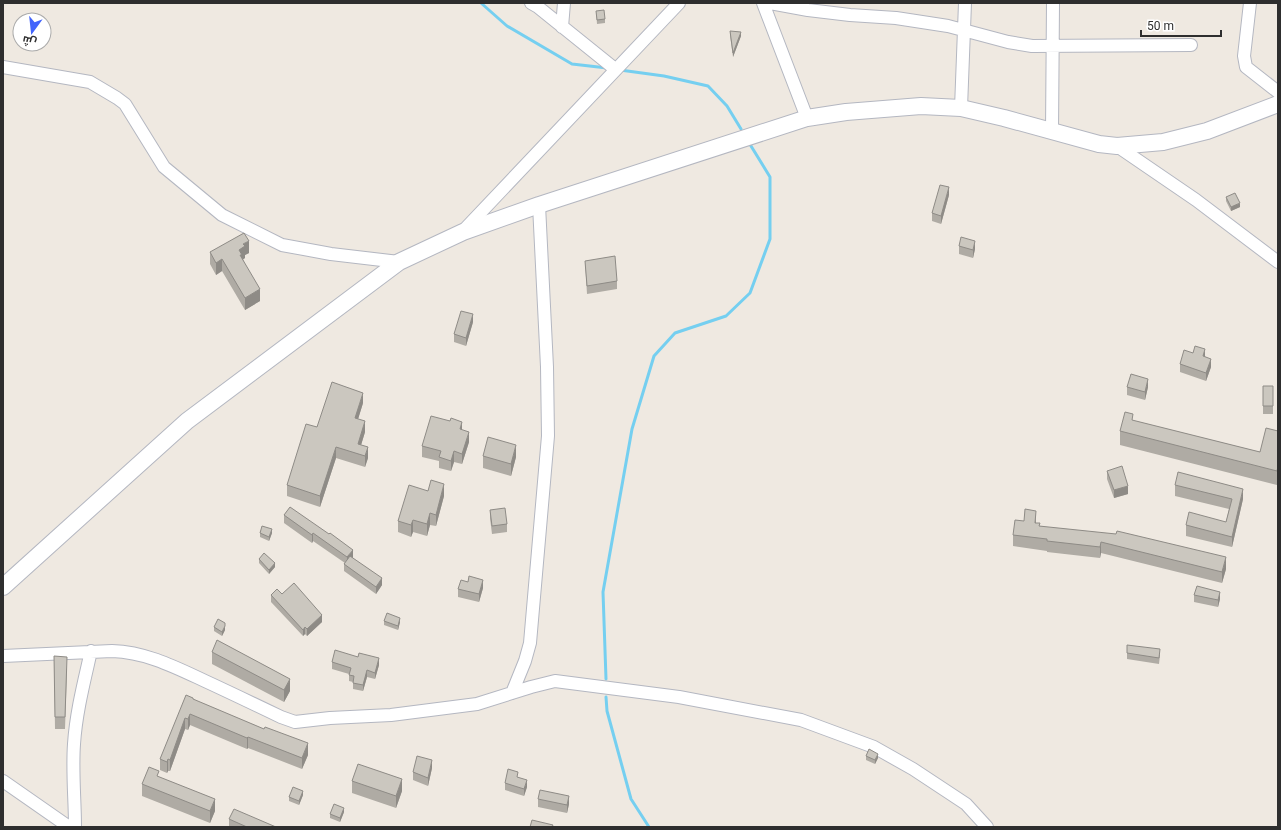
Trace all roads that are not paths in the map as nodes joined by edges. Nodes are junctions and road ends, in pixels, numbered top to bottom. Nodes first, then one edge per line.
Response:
1 (531, 3) edge
2 (564, 3) edge
3 (679, 3) edge
4 (763, 3) edge
5 (770, 3) edge
6 (965, 3) edge
7 (1053, 3) edge
8 (1250, 3) edge
9 (562, 27) junction
10 (964, 29) junction
11 (1191, 45) dead end
12 (1053, 46) junction
13 (3, 67) edge
14 (616, 70) junction
15 (1278, 92) edge
16 (1278, 104) edge
17 (961, 108) junction
18 (807, 118) junction
19 (1052, 131) junction
20 (1117, 146) junction
21 (539, 204) junction
22 (463, 232) junction
23 (399, 262) junction
24 (1278, 262) edge
25 (3, 587) edge
26 (91, 651) junction
27 (3, 656) edge
28 (512, 693) junction
29 (3, 781) edge
30 (69, 827) edge
31 (75, 827) edge
32 (987, 827) edge

1 - 9 street
2 - 9 street
3 - 14 street
4 - 18 street
5 - 10 street
6 - 10 street
7 - 12 street
8 - 15 street
9 - 14 street
10 - 12 street
10 - 17 street
11 - 12 street
12 - 19 street
13 - 23 street
14 - 22 street
16 - 20 street
17 - 18 street
17 - 19 street
18 - 21 street
19 - 20 street
20 - 24 street
21 - 22 street
21 - 28 street
22 - 23 street
23 - 25 street
26 - 27 street
26 - 28 street
26 - 31 street
28 - 32 street
29 - 30 street

